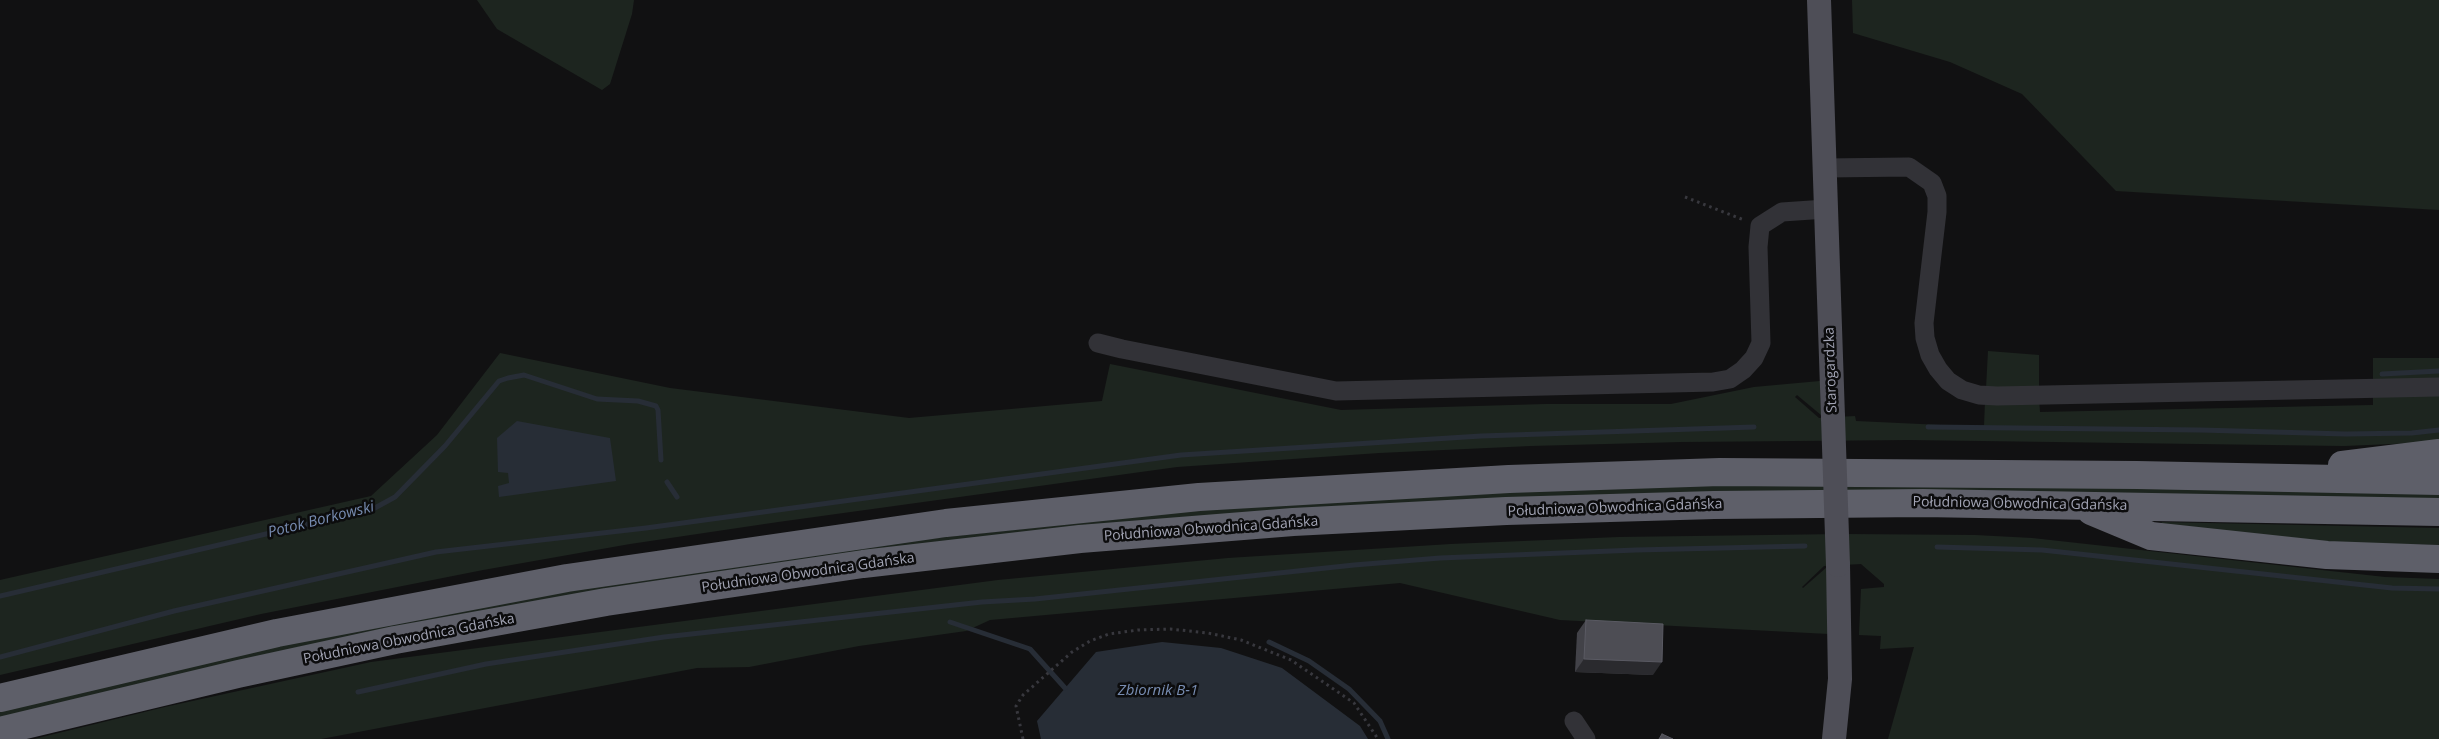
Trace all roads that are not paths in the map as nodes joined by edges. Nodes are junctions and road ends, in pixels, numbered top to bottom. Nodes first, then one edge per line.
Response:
1 (1819, 0) edge
2 (1825, 168) junction
3 (1826, 209) junction
4 (1098, 343) dead end
5 (2439, 387) edge
6 (2439, 454) edge
7 (2244, 477) junction
8 (2439, 481) edge
9 (2076, 505) junction
10 (2439, 512) edge
11 (2439, 559) edge
12 (0, 698) edge
13 (1574, 721) dead end
14 (0, 731) edge
15 (1586, 739) edge
16 (1834, 739) edge

1 - 2 main road, Starogardzka
2 - 3 main road, Starogardzka
2 - 5 lane
3 - 4 lane
3 - 16 main road, Starogardzka, bridge
6 - 7 highway
7 - 8 highway
7 - 12 highway
9 - 10 highway, Południowa Obwodnica Gdańska
9 - 11 highway
9 - 14 highway, Południowa Obwodnica Gdańska
13 - 15 lane

